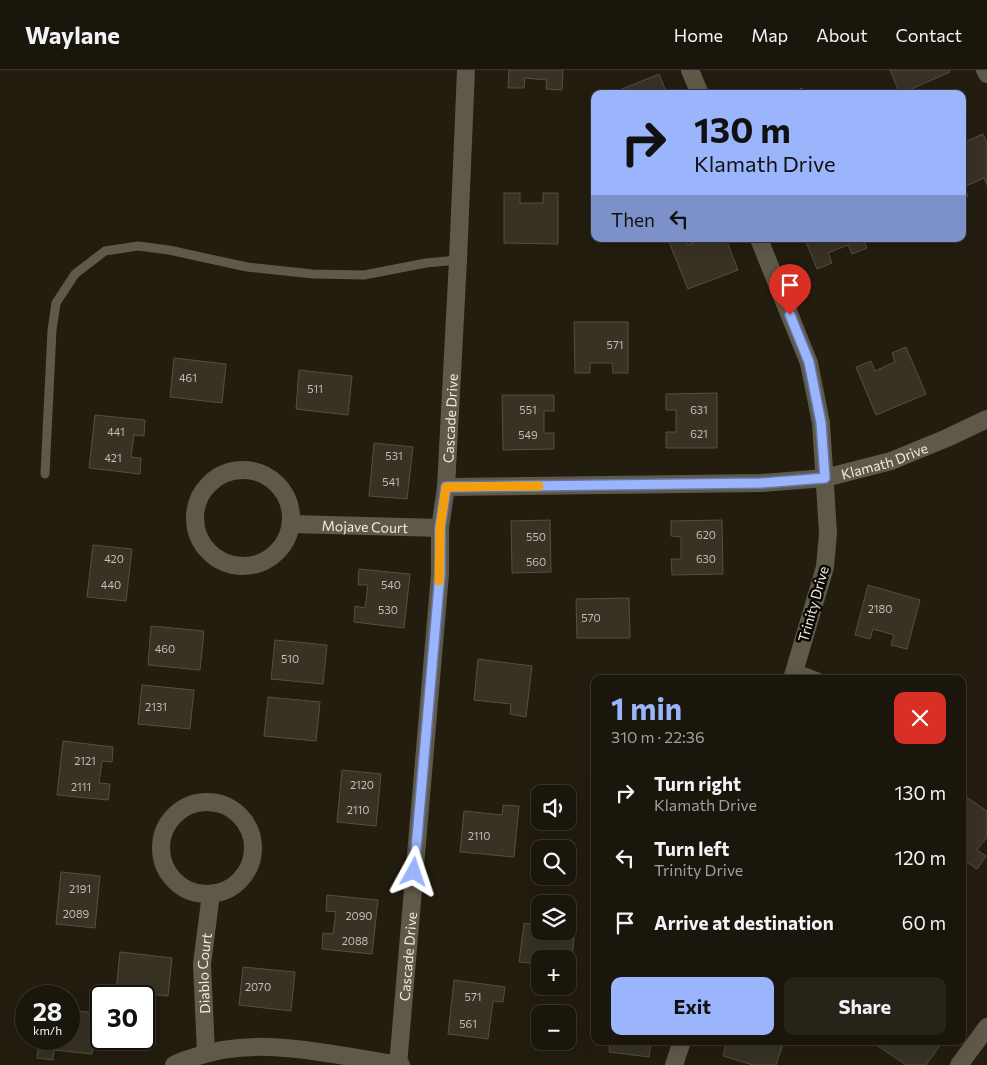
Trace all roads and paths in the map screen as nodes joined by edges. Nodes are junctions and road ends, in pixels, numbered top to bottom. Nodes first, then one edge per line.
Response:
1 (466, 70) edge
2 (690, 70) edge
3 (985, 70) edge
4 (987, 74) edge
5 (698, 90) edge
6 (760, 242) edge
7 (458, 260) junction
8 (987, 419) edge
9 (45, 474) dead end
10 (825, 478) junction
11 (446, 487) junction
12 (291, 524) junction
13 (440, 528) junction
14 (794, 673) edge
15 (211, 894) junction
16 (987, 1027) edge
17 (681, 1045) edge
18 (206, 1053) junction
19 (174, 1065) edge
20 (399, 1065) edge
21 (674, 1065) edge
22 (959, 1065) edge

1 - 7 street, Cascade Drive
2 - 5 street
3 - 4 street
6 - 10 street, Trinity Drive
7 - 9 lane
7 - 11 street, Cascade Drive
8 - 10 street, Klamath Drive
10 - 11 street, Klamath Drive
10 - 14 street, Trinity Drive
11 - 13 street, Cascade Drive
12 - 12 street
12 - 13 street, Mojave Court
13 - 20 street, Cascade Drive
15 - 15 street
15 - 18 street, Diablo Court
16 - 22 street
17 - 21 street
18 - 19 street
18 - 20 street

